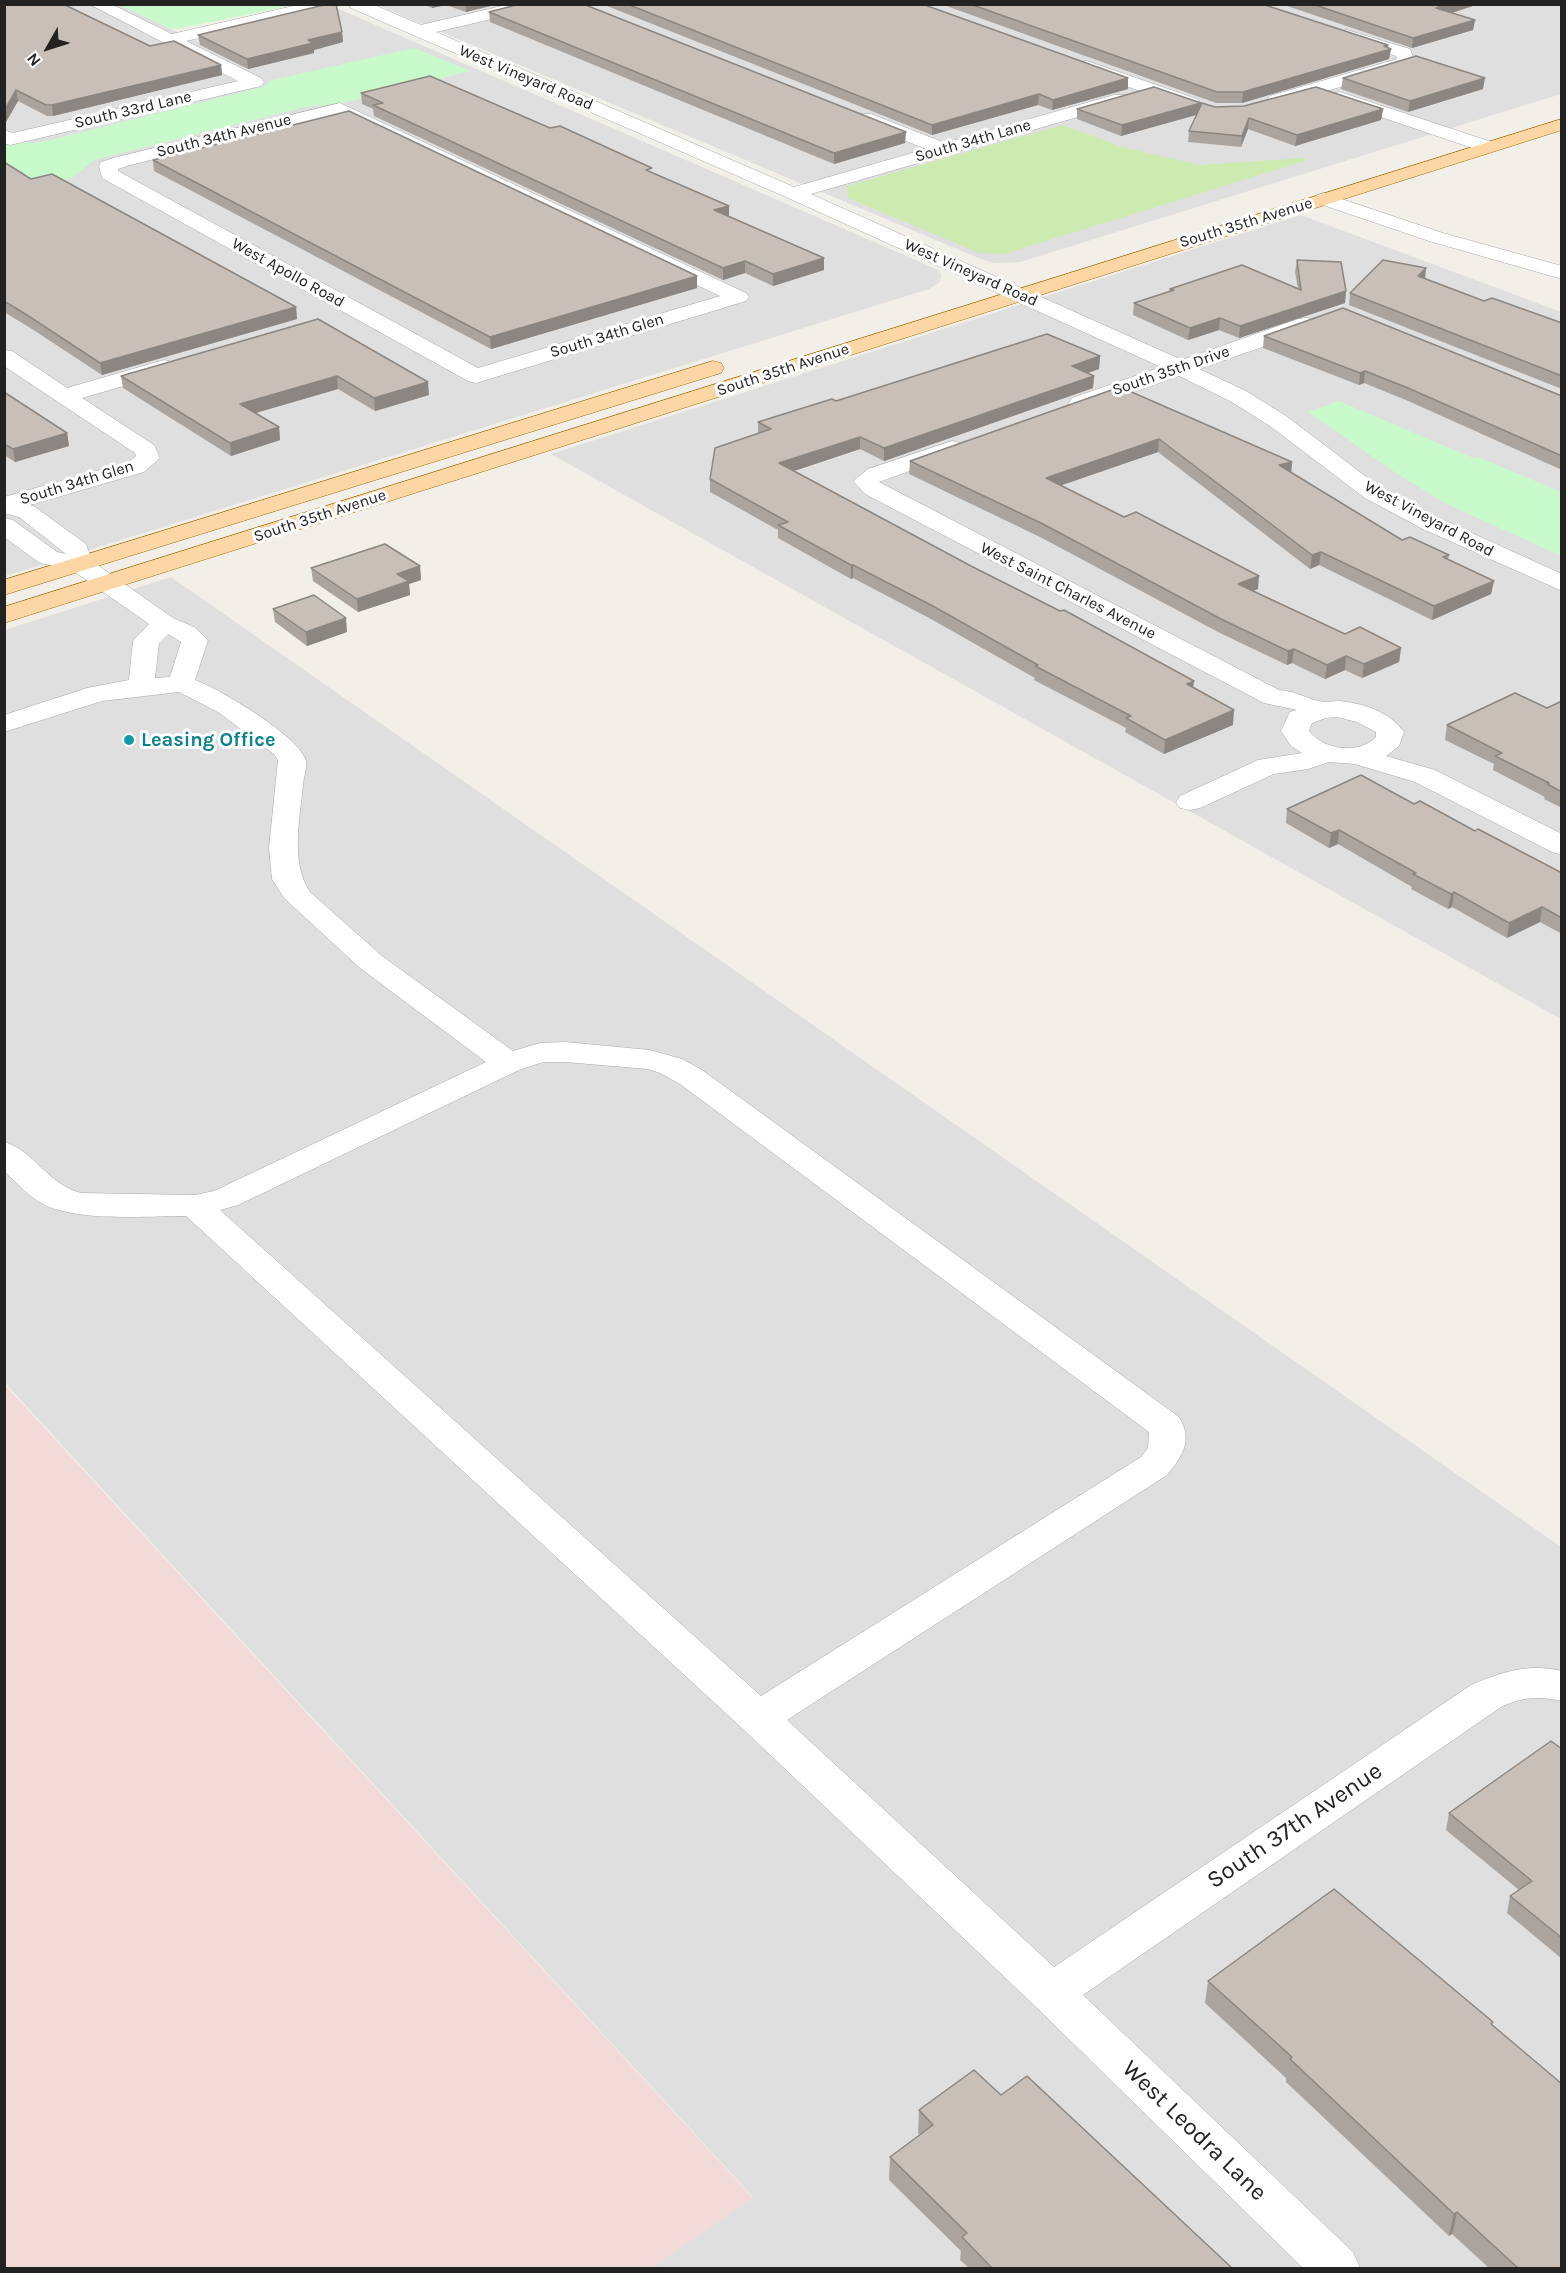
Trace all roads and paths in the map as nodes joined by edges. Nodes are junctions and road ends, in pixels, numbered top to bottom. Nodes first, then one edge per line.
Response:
1 (97, 4) edge
2 (326, 4) edge
3 (357, 4) edge
4 (532, 4) edge
5 (1329, 29) edge
6 (419, 32) junction
7 (170, 40) junction
8 (1074, 61) edge
9 (1154, 89) junction
10 (1316, 89) junction
11 (1264, 104) edge
12 (147, 107) junction
13 (1204, 107) edge
14 (845, 110) edge
15 (168, 118) dead end
16 (1562, 124) edge
17 (1487, 126) dead end
18 (189, 129) dead end
19 (1455, 136) junction
20 (7, 137) edge
21 (209, 140) junction
22 (1422, 147) dead end
23 (1488, 147) junction
24 (945, 150) junction
25 (108, 166) joint
26 (793, 193) junction
27 (1324, 199) junction
28 (1562, 273) edge
29 (990, 281) junction
30 (1018, 284) junction
31 (960, 291) dead end
32 (739, 297) joint
33 (355, 311) junction
34 (333, 317) dead end
35 (1322, 318) edge
36 (4, 356) edge
37 (187, 360) edge
38 (736, 360) dead end
39 (1181, 368) junction
40 (476, 376) joint
41 (63, 396) junction
42 (1057, 411) edge
43 (966, 443) edge
44 (4, 505) edge
45 (4, 525) edge
46 (80, 564) junction
47 (106, 584) junction
48 (1562, 584) edge
49 (4, 588) edge
50 (4, 615) edge
51 (164, 624) junction
52 (181, 684) junction
53 (141, 687) junction
54 (1306, 723) junction
55 (4, 724) edge
56 (1387, 744) junction
57 (1327, 753) junction
58 (1356, 756) junction
59 (1268, 766) junction
60 (1425, 776) junction
61 (1190, 802) dead end
62 (1562, 846) edge
63 (508, 1063) junction
64 (4, 1152) edge
65 (195, 1206) junction
66 (1554, 1684) edge
67 (758, 1718) junction
68 (1051, 1993) junction
69 (1336, 2268) edge

1 - 7 street
2 - 7 street
3 - 6 street, West Vineyard Road
4 - 6 street
5 - 10 street
6 - 26 street, West Vineyard Road
7 - 12 street, South 33rd Lane
8 - 9 street
9 - 13 street
9 - 24 street, South 34th Lane
10 - 11 street
10 - 19 street
12 - 15 street
12 - 20 street, South 33rd Lane
14 - 24 street
16 - 23 main road, South 35th Avenue
17 - 19 main road
18 - 21 street
19 - 22 main road
19 - 23 street
21 - 25 street, South 34th Avenue
21 - 32 street, South 34th Avenue
23 - 27 main road, South 35th Avenue
24 - 26 street, South 34th Lane
25 - 33 street, West Apollo Road
26 - 29 street, West Vineyard Road
27 - 28 street
27 - 30 main road, South 35th Avenue
29 - 30 street, West Vineyard Road
29 - 31 main road
30 - 39 street, West Vineyard Road
30 - 47 main road, South 35th Avenue
32 - 40 street, South 34th Glen
33 - 34 street
33 - 40 street, West Apollo Road
35 - 39 street, South 35th Drive
36 - 41 street
37 - 41 street
38 - 46 main road, South 35th Avenue
39 - 42 street, South 35th Drive
39 - 48 street, West Vineyard Road
41 - 44 street, South 34th Glen
43 - 54 street, West Saint Charles Avenue
44 - 46 street
45 - 46 street
46 - 47 street
46 - 49 main road, South 35th Avenue
47 - 50 main road, South 35th Avenue
47 - 51 street
51 - 52 street
51 - 53 street
52 - 53 street
52 - 63 street
53 - 55 street
54 - 56 street
54 - 57 street, West Saint Charles Avenue
54 - 59 street
56 - 58 street
56 - 60 street
57 - 58 street
57 - 59 street
58 - 60 street
59 - 61 street
60 - 62 street
63 - 65 street
63 - 67 street
64 - 65 street
65 - 67 street, West Leodra Lane
66 - 68 street, South 37th Avenue
67 - 68 street, West Leodra Lane
68 - 69 street, West Leodra Lane

